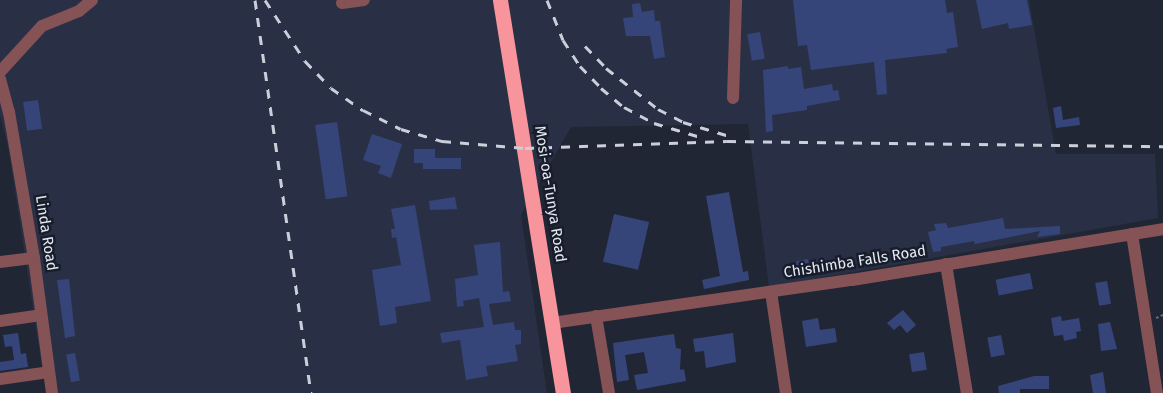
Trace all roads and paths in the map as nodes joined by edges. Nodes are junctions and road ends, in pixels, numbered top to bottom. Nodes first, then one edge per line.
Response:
1 (92, 0) edge
2 (364, 0) edge
3 (500, 0) edge
4 (736, 0) edge
5 (342, 3) dead end
6 (0, 72) edge
7 (0, 80) edge
8 (733, 98) dead end
9 (1163, 229) edge
10 (1132, 234) junction
11 (34, 258) junction
12 (0, 262) edge
13 (946, 264) junction
14 (771, 292) junction
15 (41, 316) junction
16 (596, 316) junction
17 (0, 321) edge
18 (552, 323) junction
19 (49, 372) junction
20 (0, 379) edge
21 (52, 393) edge
22 (563, 393) edge
23 (609, 393) edge
24 (786, 393) edge
25 (967, 393) edge
26 (1157, 393) edge

1 - 6 street
2 - 5 street
3 - 18 highway, Mosi-oa-Tunya Road
4 - 8 street
7 - 11 street, Linda Road
9 - 10 street, Chishimba Falls Road
10 - 13 street, Chishimba Falls Road
10 - 26 street
11 - 12 street
11 - 15 street, Linda Road
13 - 14 street, Chishimba Falls Road
13 - 25 street
14 - 16 street, Chishimba Falls Road
14 - 24 street
15 - 17 street
15 - 19 street, Linda Road
16 - 18 street, Chishimba Falls Road
16 - 23 street
18 - 22 highway, Mosi-oa-Tunya Road
19 - 20 street
19 - 21 street, Linda Road

